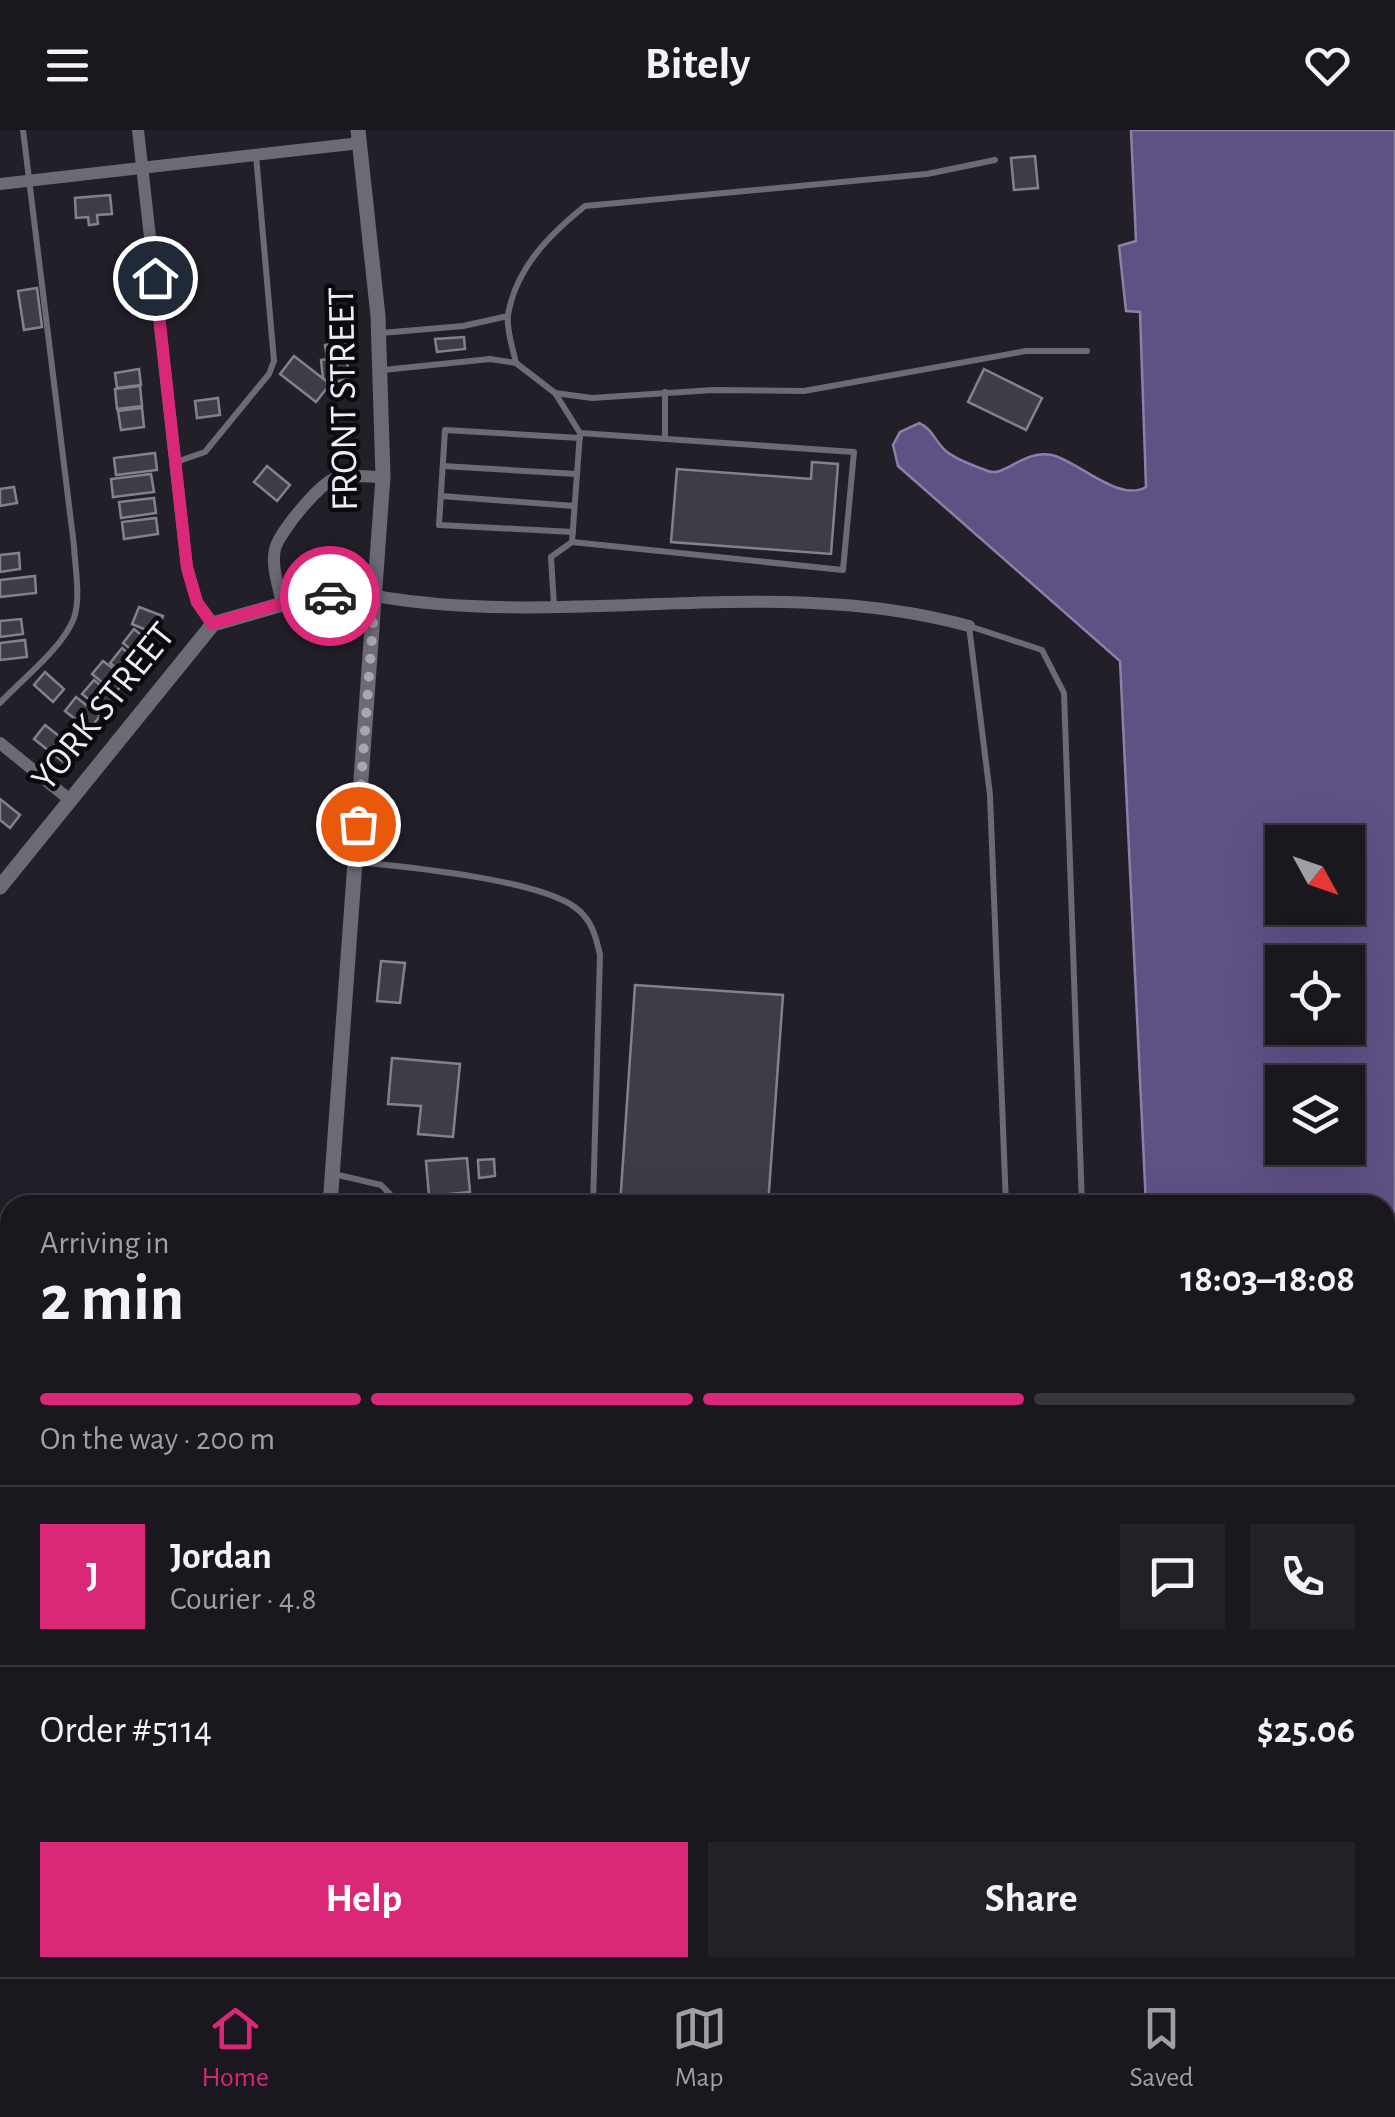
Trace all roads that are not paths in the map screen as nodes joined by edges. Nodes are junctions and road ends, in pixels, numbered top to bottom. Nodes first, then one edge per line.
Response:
1 (24, 130) edge
2 (138, 130) edge
3 (359, 136) edge
4 (256, 154) junction
5 (995, 160) dead end
6 (143, 167) junction
7 (29, 180) junction
8 (0, 184) edge
9 (508, 316) junction
10 (379, 333) junction
11 (1087, 350) dead end
12 (516, 363) junction
13 (382, 370) junction
14 (665, 392) junction
15 (555, 393) junction
16 (580, 436) junction
17 (665, 439) junction
18 (175, 462) junction
19 (443, 466) junction
20 (577, 474) junction
21 (383, 477) junction
22 (442, 496) junction
23 (574, 506) junction
24 (573, 532) junction
25 (572, 542) junction
26 (375, 596) junction
27 (282, 604) junction
28 (554, 607) junction
29 (212, 624) junction
30 (968, 626) junction
31 (0, 704) edge
32 (0, 743) edge
33 (70, 800) junction
34 (355, 862) junction
35 (0, 888) edge
36 (332, 1174) junction
37 (331, 1195) edge
38 (390, 1195) edge
39 (593, 1195) edge
40 (1006, 1195) edge
41 (1082, 1195) edge

1 - 7 lane
2 - 6 street
3 - 4 street
3 - 10 street, FRONT STREET
4 - 6 street
4 - 18 lane
5 - 9 lane
6 - 7 street
6 - 18 street
7 - 8 street
7 - 31 lane
9 - 10 lane
9 - 12 lane
10 - 13 street, FRONT STREET
11 - 14 lane
12 - 13 lane
12 - 15 lane
13 - 21 street, FRONT STREET
14 - 15 lane
14 - 17 lane
15 - 16 lane
16 - 17 lane
16 - 19 lane
16 - 20 lane
17 - 25 lane
18 - 29 street
19 - 20 lane
19 - 22 lane
20 - 23 lane
21 - 26 street, FRONT STREET
21 - 27 street
22 - 23 lane
22 - 24 lane
23 - 24 lane
24 - 25 lane
25 - 28 lane
26 - 27 street, YORK STREET
26 - 28 street
26 - 34 street, FRONT STREET
27 - 29 street, YORK STREET
28 - 30 street
29 - 33 street, YORK STREET
30 - 40 lane
30 - 41 lane
32 - 33 street
33 - 35 street, YORK STREET
34 - 36 street, FRONT STREET
34 - 39 lane
36 - 37 street, FRONT STREET
36 - 38 lane

